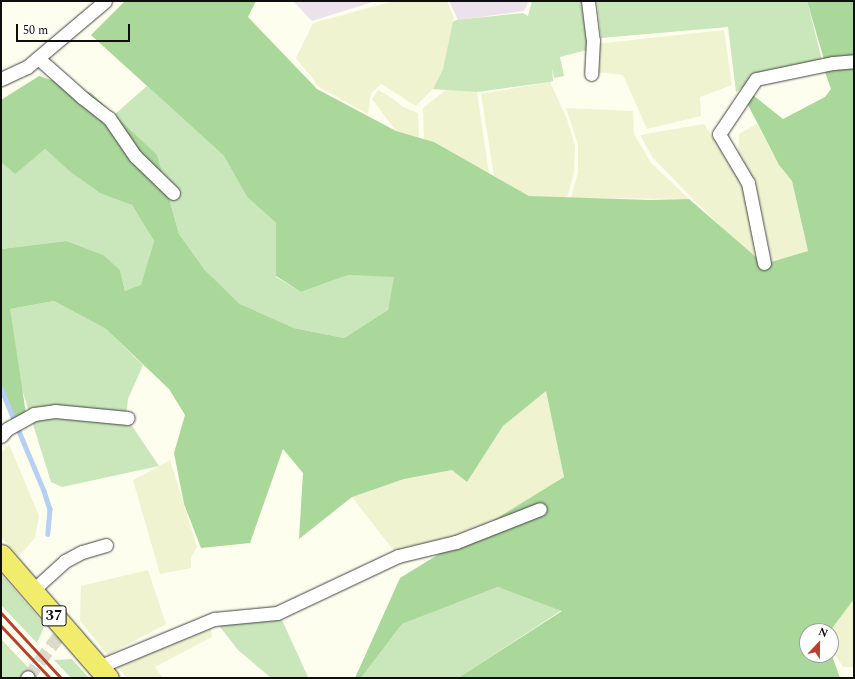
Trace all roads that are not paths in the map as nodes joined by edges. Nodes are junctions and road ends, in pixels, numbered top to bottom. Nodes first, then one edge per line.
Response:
1 (105, 1) edge
2 (588, 1) edge
3 (38, 58) junction
4 (854, 61) edge
5 (591, 74) dead end
6 (1, 79) edge
7 (173, 193) dead end
8 (764, 263) dead end
9 (128, 418) dead end
10 (6, 432) edge
11 (540, 509) dead end
12 (106, 545) dead end
13 (1, 555) edge
14 (32, 591) junction
15 (103, 672) edge

1 - 3 street
2 - 5 street
3 - 6 street
3 - 7 street
4 - 8 street
9 - 10 street
11 - 15 street
12 - 14 street
13 - 14 main road, 37
14 - 15 main road, 37

